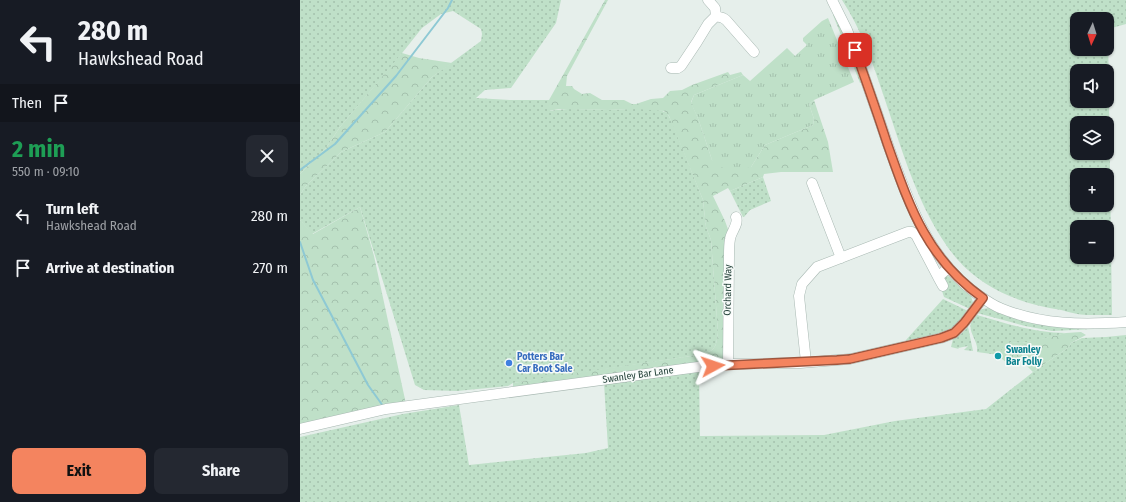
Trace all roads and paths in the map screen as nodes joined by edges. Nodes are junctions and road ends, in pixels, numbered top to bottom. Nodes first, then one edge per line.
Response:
1 (708, 0) edge
2 (832, 0) edge
3 (716, 16) junction
4 (754, 52) dead end
5 (671, 68) dead end
6 (812, 183) dead end
7 (736, 217) dead end
8 (841, 258) junction
9 (948, 268) junction
10 (938, 277) junction
11 (943, 286) dead end
12 (983, 298) junction
13 (1126, 322) edge
14 (806, 362) junction
15 (728, 364) junction
16 (300, 429) edge

1 - 3 street
2 - 9 street
3 - 4 street
3 - 5 street
6 - 8 street
7 - 15 street, Orchard Way
8 - 10 street
8 - 14 street
9 - 10 street
9 - 12 street
10 - 11 street
12 - 13 street
12 - 14 street, Swanley Bar Lane
14 - 15 street, Swanley Bar Lane
15 - 16 street, Swanley Bar Lane

